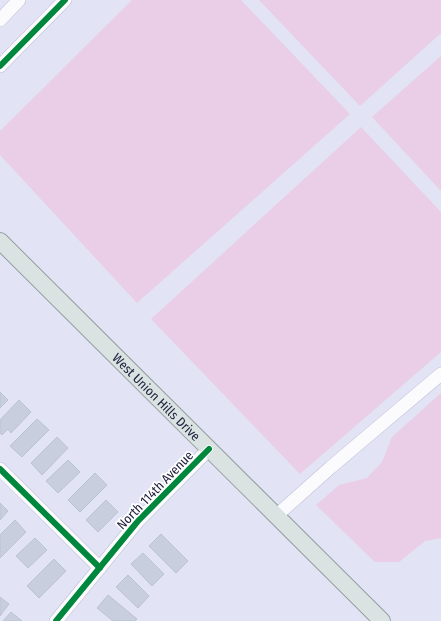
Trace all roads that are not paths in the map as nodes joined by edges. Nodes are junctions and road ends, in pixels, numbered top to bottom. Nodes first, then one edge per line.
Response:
1 (19, 0) edge
2 (65, 0) edge
3 (0, 20) edge
4 (0, 66) edge
5 (0, 241) edge
6 (441, 374) edge
7 (209, 449) junction
8 (0, 469) edge
9 (276, 516) junction
10 (100, 568) junction
11 (56, 621) edge
12 (382, 621) edge

1 - 3 street
2 - 4 street
5 - 7 main road, West Union Hills Drive
6 - 9 street
7 - 9 main road, West Union Hills Drive
7 - 10 street, North 114th Avenue
8 - 10 street
9 - 12 main road, West Union Hills Drive
10 - 11 street, North 114th Avenue

